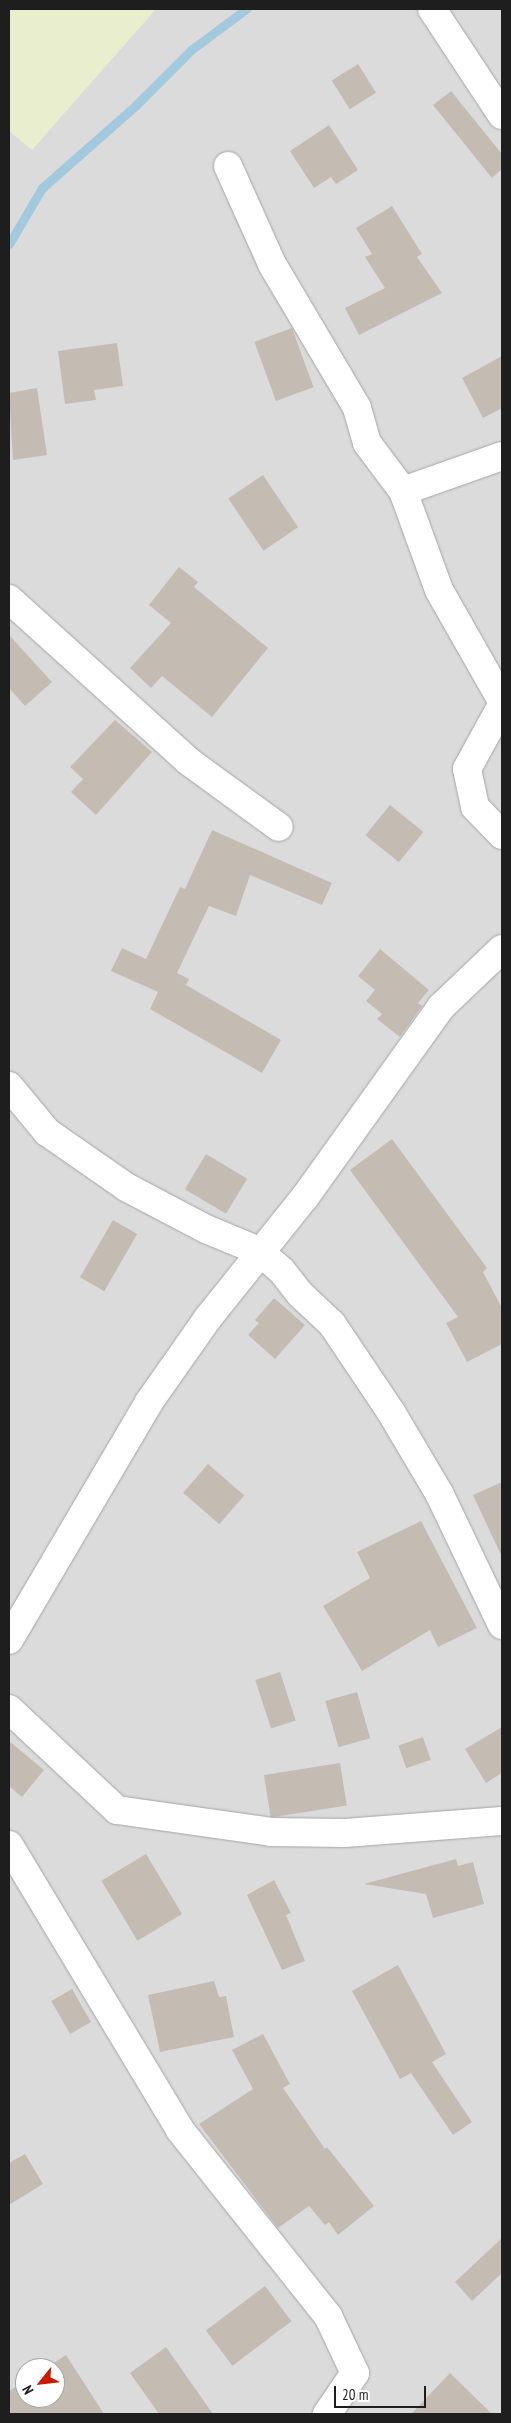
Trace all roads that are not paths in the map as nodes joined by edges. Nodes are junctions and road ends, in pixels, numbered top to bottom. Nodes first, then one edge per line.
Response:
1 (432, 9) edge
2 (502, 115) edge
3 (228, 166) dead end
4 (502, 456) edge
5 (403, 491) junction
6 (9, 599) edge
7 (502, 701) edge
8 (502, 706) edge
9 (279, 827) dead end
10 (502, 836) edge
11 (502, 949) edge
12 (9, 1086) edge
13 (259, 1252) junction
14 (502, 1625) edge
15 (9, 1640) edge
16 (9, 1709) edge
17 (502, 1821) edge
18 (9, 1845) edge
19 (327, 2414) edge

1 - 2 street
3 - 5 street
4 - 5 street
5 - 7 street
6 - 9 street
8 - 10 street
11 - 13 street
12 - 13 street
13 - 14 street
13 - 15 street
16 - 17 street
18 - 19 street

